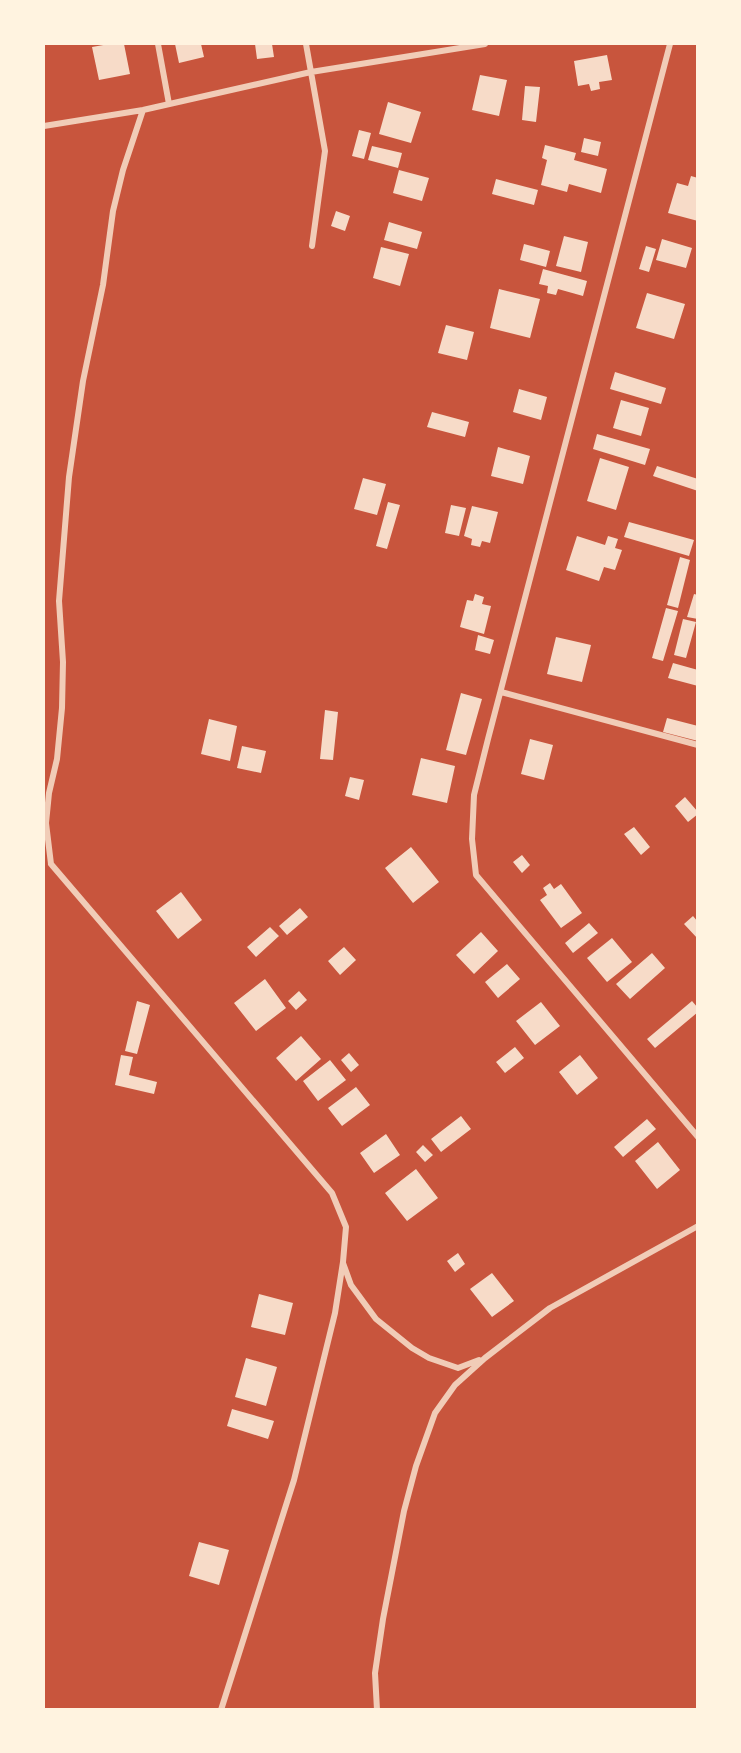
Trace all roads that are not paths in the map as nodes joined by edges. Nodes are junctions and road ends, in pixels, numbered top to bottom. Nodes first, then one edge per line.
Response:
1 (158, 44) edge
2 (306, 44) edge
3 (485, 44) edge
4 (670, 44) edge
5 (311, 72) junction
6 (169, 104) junction
7 (142, 110) junction
8 (44, 126) edge
9 (312, 246) dead end
10 (501, 692) junction
11 (698, 745) edge
12 (47, 863) edge
13 (698, 1137) edge
14 (698, 1226) edge
15 (343, 1262) junction
16 (484, 1358) junction
17 (220, 1710) edge
18 (377, 1710) edge

1 - 6 street
2 - 5 street
3 - 5 street
4 - 10 street
5 - 6 street
5 - 9 street
6 - 7 street
7 - 8 street
7 - 12 street
10 - 11 street
10 - 13 street
12 - 15 street
14 - 16 street
15 - 16 street
15 - 17 street
16 - 18 street

